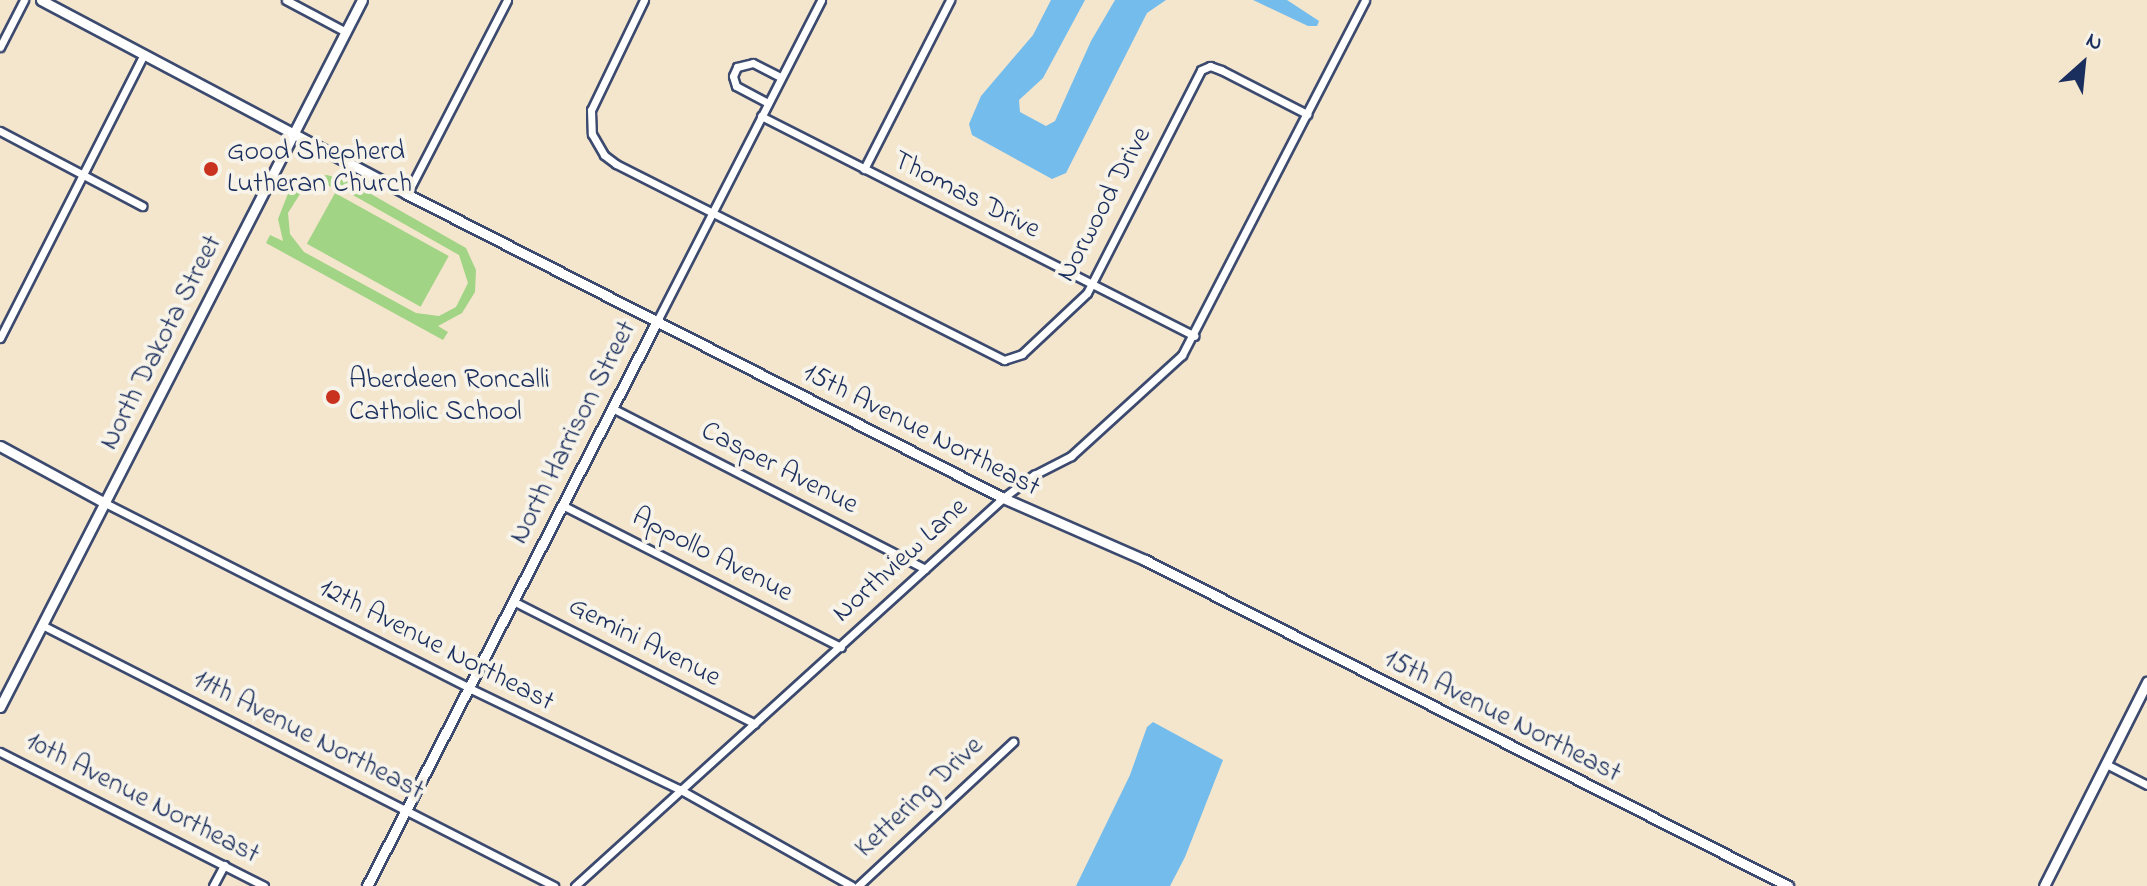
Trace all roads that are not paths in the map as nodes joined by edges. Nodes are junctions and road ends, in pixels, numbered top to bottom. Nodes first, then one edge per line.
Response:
1 (24, 0) edge
2 (41, 0) edge
3 (286, 0) edge
4 (362, 0) edge
5 (507, 0) edge
6 (644, 0) edge
7 (821, 0) edge
8 (950, 0) edge
9 (1365, 0) edge
10 (346, 32) junction
11 (0, 47) edge
12 (144, 54) junction
13 (781, 77) junction
14 (768, 103) junction
15 (1307, 114) junction
16 (761, 116) junction
17 (0, 131) edge
18 (294, 133) junction
19 (864, 169) junction
20 (83, 174) junction
21 (407, 194) junction
22 (142, 206) dead end
23 (712, 213) junction
24 (1092, 285) junction
25 (657, 321) junction
26 (1194, 336) junction
27 (0, 338) edge
28 (612, 408) junction
29 (0, 446) edge
30 (1003, 498) junction
31 (105, 503) junction
32 (562, 505) junction
33 (925, 569) junction
34 (513, 601) junction
35 (42, 625) junction
36 (841, 647) junction
37 (2147, 682) edge
38 (469, 688) junction
39 (0, 707) edge
40 (755, 724) junction
41 (1013, 742) dead end
42 (0, 752) edge
43 (2106, 764) junction
44 (2147, 785) edge
45 (679, 789) junction
46 (406, 810) junction
47 (224, 865) junction
48 (213, 886) edge
49 (264, 886) edge
50 (367, 886) edge
51 (554, 886) edge
52 (575, 886) edge
53 (855, 886) edge
54 (1788, 886) edge
55 (2044, 886) edge

1 - 11 street
2 - 12 street, 15th Avenue Northeast
3 - 10 street
4 - 10 street, North Dakota Street
5 - 21 street
6 - 23 street, Norwood Drive
7 - 13 street, North Harrison Street
8 - 19 street
9 - 15 street, Northview Lane
10 - 18 street, North Dakota Street
12 - 18 street, 15th Avenue Northeast
12 - 20 street
13 - 14 street, North Harrison Street
13 - 14 street
14 - 16 street, North Harrison Street
15 - 24 street, Norwood Drive
15 - 26 street, Northview Lane
16 - 19 street, Thomas Drive
16 - 23 street, North Harrison Street
17 - 20 street
18 - 21 street, 15th Avenue Northeast
18 - 31 street, North Dakota Street
19 - 24 street, Thomas Drive
20 - 22 street
20 - 27 street
21 - 25 street, 15th Avenue Northeast
23 - 24 street, Norwood Drive
23 - 25 street, North Harrison Street
24 - 26 street, Thomas Drive
25 - 28 street, North Harrison Street
25 - 30 street, 15th Avenue Northeast
26 - 30 street, Northview Lane
28 - 32 street, North Harrison Street
28 - 33 street, Casper Avenue
29 - 31 street, 12th Avenue Northeast
30 - 33 street, Northview Lane
30 - 54 street, 15th Avenue Northeast
31 - 35 street, North Dakota Street
31 - 38 street, 12th Avenue Northeast
32 - 34 street, North Harrison Street
32 - 36 street, Appollo Avenue
33 - 36 street, Northview Lane
34 - 38 street, North Harrison Street
34 - 40 street, Gemini Avenue
35 - 39 street, North Dakota Street
35 - 46 street, 11th Avenue Northeast
36 - 40 street, Northview Lane
37 - 43 street
38 - 45 street, 12th Avenue Northeast
38 - 46 street, North Harrison Street
40 - 45 street, Northview Lane
41 - 53 street, Kettering Drive
42 - 47 street, 10th Avenue Northeast
43 - 44 street
43 - 55 street
45 - 52 street, Northview Lane
45 - 53 street, 12th Avenue Northeast
46 - 50 street, North Harrison Street
46 - 51 street, 11th Avenue Northeast
47 - 48 street
47 - 49 street, 10th Avenue Northeast

